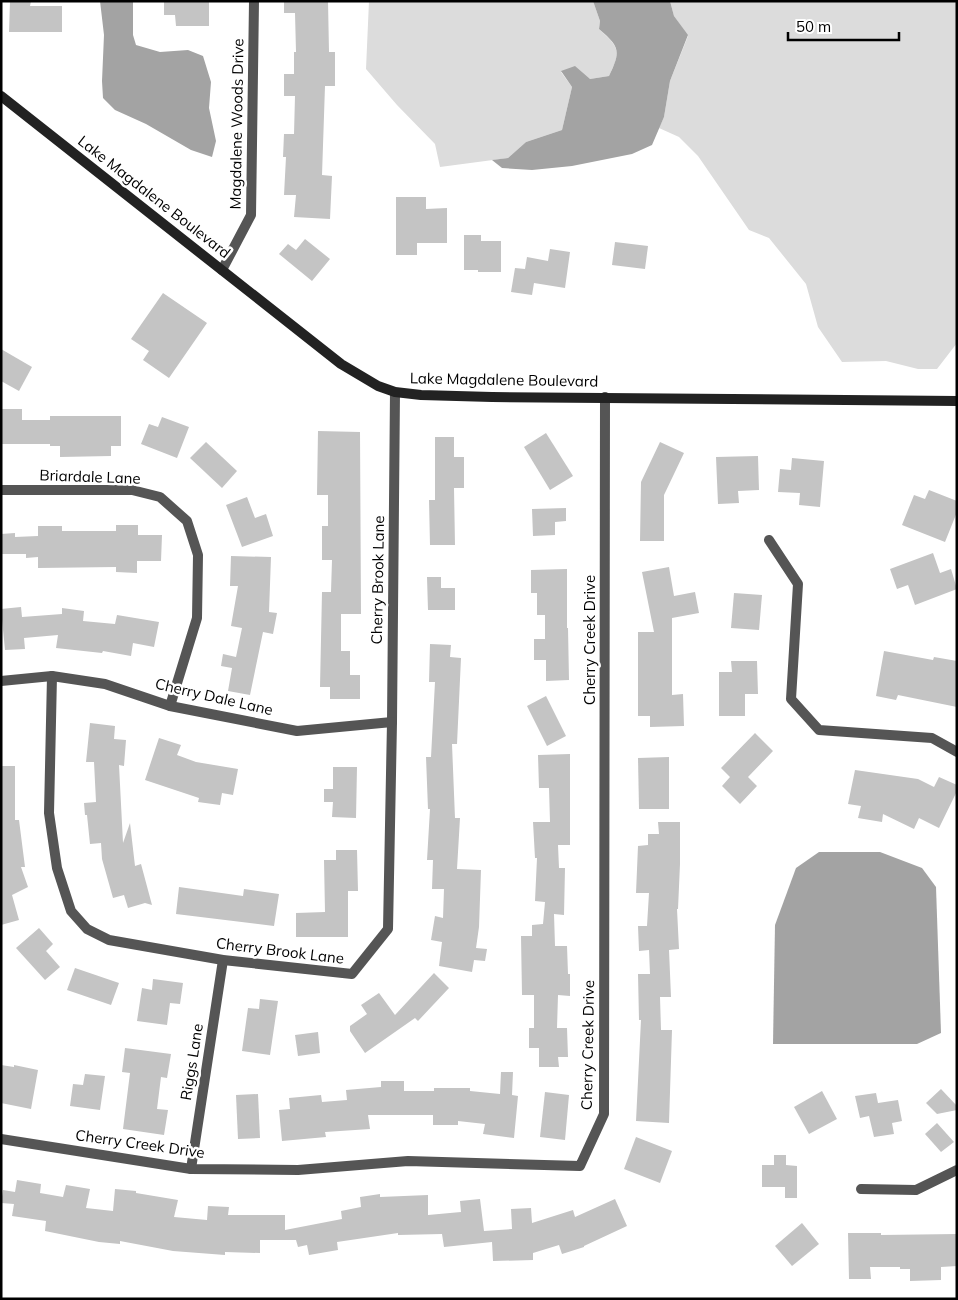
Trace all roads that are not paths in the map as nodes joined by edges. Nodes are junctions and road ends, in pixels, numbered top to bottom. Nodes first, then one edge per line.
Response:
1 (254, 1) edge
2 (1, 96) edge
3 (222, 270) junction
4 (395, 392) junction
5 (606, 398) junction
6 (957, 401) edge
7 (1, 490) edge
8 (769, 540) dead end
9 (52, 676) junction
10 (1, 681) edge
11 (170, 706) junction
12 (392, 722) junction
13 (957, 752) edge
14 (223, 960) junction
15 (1, 1139) edge
16 (191, 1169) junction
17 (957, 1170) edge
18 (861, 1188) dead end

1 - 3 street, Magdalene Woods Drive
2 - 3 street, Lake Magdalene Boulevard
3 - 4 street, Lake Magdalene Boulevard
4 - 5 street, Lake Magdalene Boulevard
4 - 12 street, Cherry Brook Lane
5 - 6 street, Lake Magdalene Boulevard
5 - 16 street, Cherry Creek Drive
7 - 11 street, Briardale Lane
8 - 13 street
9 - 10 street, Cherry Dale Lane
9 - 11 street, Cherry Dale Lane
9 - 14 street, Cherry Brook Lane
11 - 12 street, Cherry Dale Lane
12 - 14 street, Cherry Brook Lane
14 - 16 street, Riggs Lane
15 - 16 street, Cherry Creek Drive
17 - 18 street

